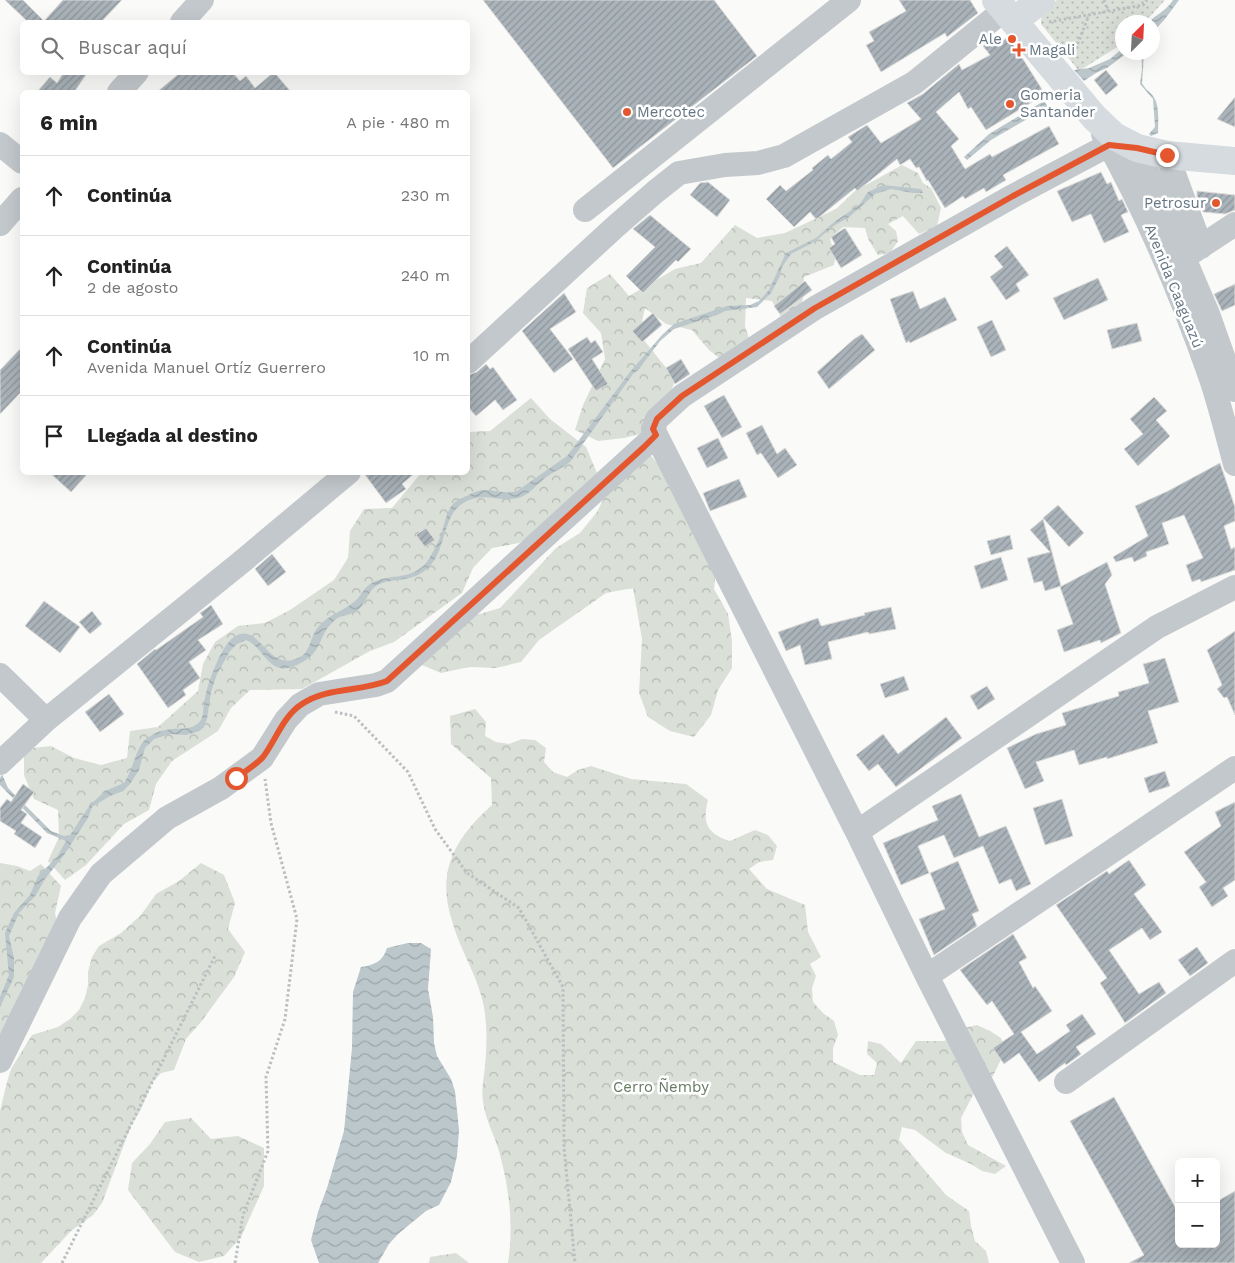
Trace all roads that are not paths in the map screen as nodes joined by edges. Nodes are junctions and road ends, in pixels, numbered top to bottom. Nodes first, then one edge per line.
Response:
1 (202, 0) edge
2 (849, 0) edge
3 (1018, 8) edge
4 (184, 20) edge
5 (134, 75) edge
6 (120, 90) edge
7 (1094, 117) junction
8 (0, 144) edge
9 (1109, 145) junction
10 (1137, 148) junction
11 (1167, 155) junction
12 (20, 160) edge
13 (1235, 161) edge
14 (20, 201) edge
15 (585, 210) dead end
16 (0, 224) edge
17 (1235, 224) edge
18 (1193, 252) junction
19 (470, 360) edge
20 (1235, 390) edge
21 (656, 435) junction
22 (1235, 464) edge
23 (345, 475) edge
24 (1235, 587) edge
25 (0, 675) edge
26 (46, 720) junction
27 (0, 763) edge
28 (1235, 768) edge
29 (857, 832) junction
30 (1235, 961) edge
31 (926, 976) junction
32 (0, 1061) edge
33 (1066, 1082) dead end
34 (1073, 1263) edge

1 - 4 street
2 - 15 street
3 - 7 main road
3 - 19 street
5 - 6 street
7 - 9 street, Avenida Caaguazú
7 - 10 main road
8 - 12 street
9 - 10 street
9 - 21 street
9 - 22 street, Avenida Caaguazú
10 - 11 main road
10 - 18 street, Avenida Caaguazú
11 - 13 main road
11 - 18 street
14 - 16 street
17 - 18 street
18 - 20 street, Avenida Caaguazú
21 - 29 street
21 - 32 street
23 - 26 street
24 - 29 street
25 - 26 street
26 - 27 street
28 - 31 street
29 - 31 street
30 - 33 street
31 - 34 street

